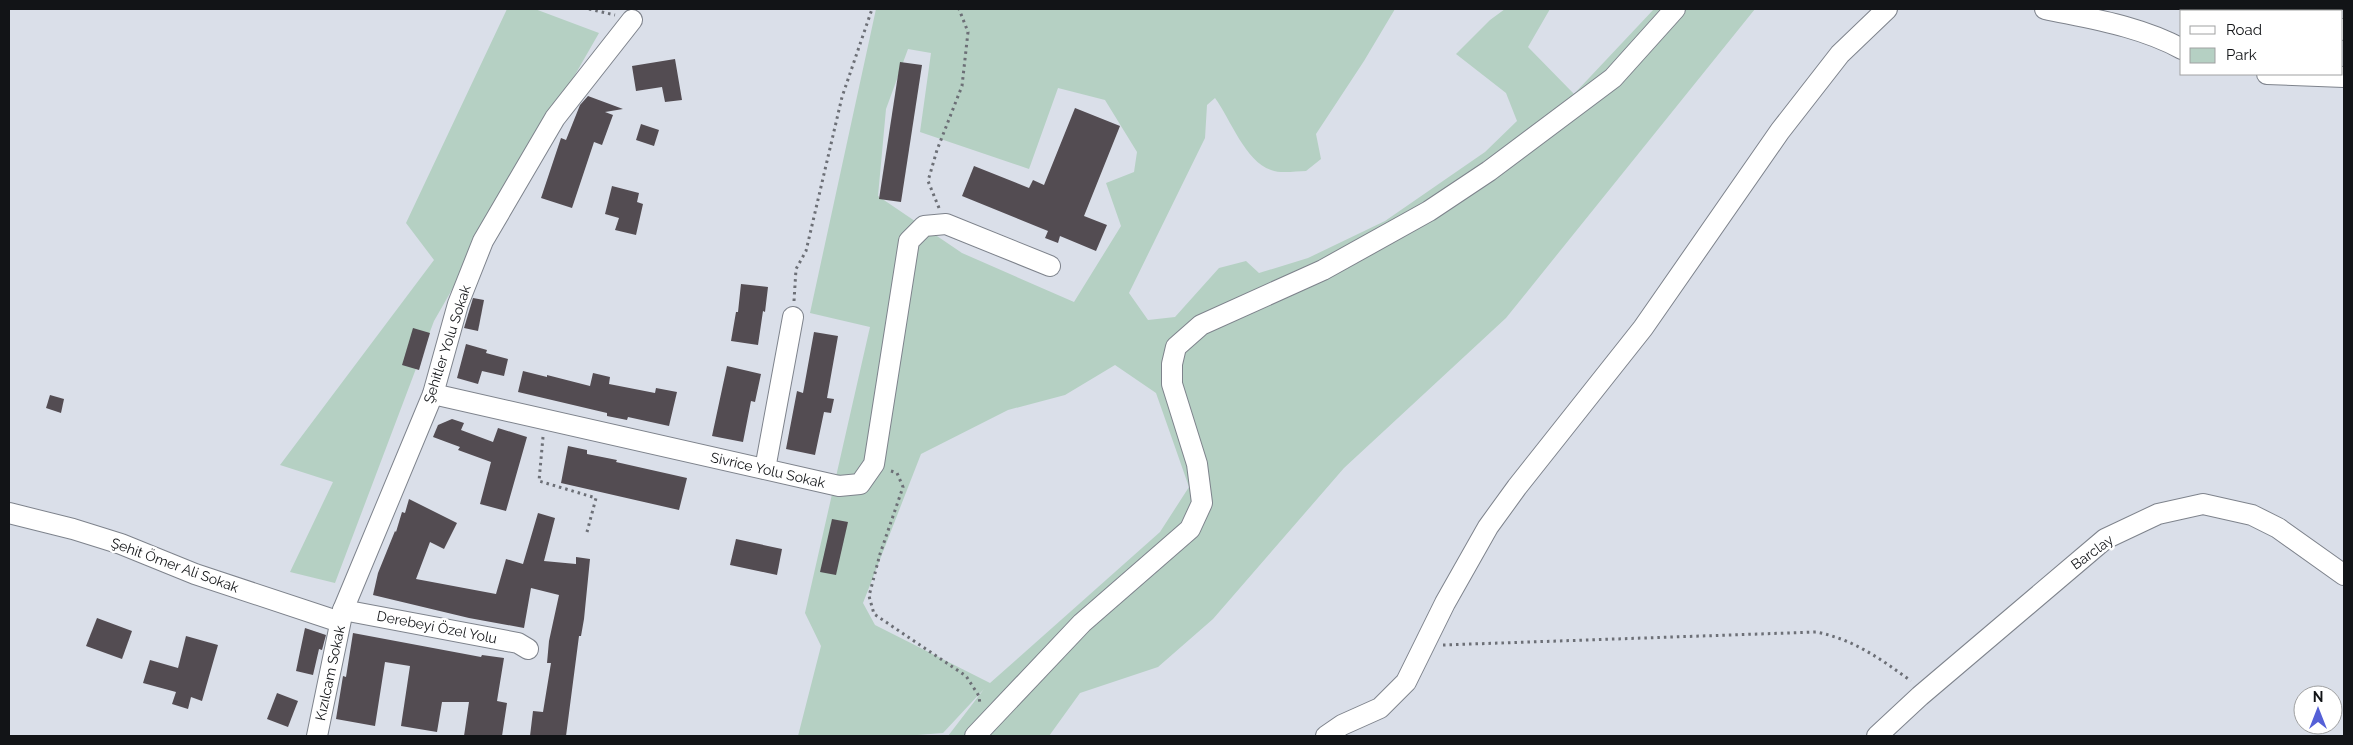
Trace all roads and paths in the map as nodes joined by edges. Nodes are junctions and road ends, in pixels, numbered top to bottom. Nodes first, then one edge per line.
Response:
1 (872, 9) edge
2 (959, 9) edge
3 (1675, 9) edge
4 (1887, 9) edge
5 (2045, 9) edge
6 (632, 20) dead end
7 (2180, 48) edge
8 (2293, 75) edge
9 (2344, 77) edge
10 (946, 224) junction
11 (1050, 266) dead end
12 (793, 317) joint
13 (433, 394) junction
14 (544, 419) junction
15 (874, 464) junction
16 (765, 469) junction
17 (9, 513) edge
18 (587, 532) dead end
19 (2344, 575) edge
20 (342, 616) junction
21 (1425, 646) junction
22 (528, 649) dead end
23 (1926, 691) junction
24 (978, 732) edge
25 (318, 736) edge
26 (1326, 736) edge
27 (1877, 736) edge

1 - 12 path
2 - 10 path
3 - 24 street
4 - 21 street
5 - 7 street
6 - 13 street, Şehitler Yolu Sokak
8 - 9 street
10 - 11 street
10 - 15 street, Sivrice Yolu Sokak
12 - 16 street
13 - 14 street, Sivrice Yolu Sokak
13 - 20 street, Şehitler Yolu Sokak
14 - 16 street, Sivrice Yolu Sokak
14 - 18 path
15 - 16 street, Sivrice Yolu Sokak
15 - 24 path
17 - 20 street, Şehit Ömer Ali Sokak
19 - 23 street, Barclay
20 - 22 street, Derebeyi Özel Yolu
20 - 25 street, Kızılcam Sokak
21 - 23 path
21 - 26 street
23 - 27 street, Barclay

